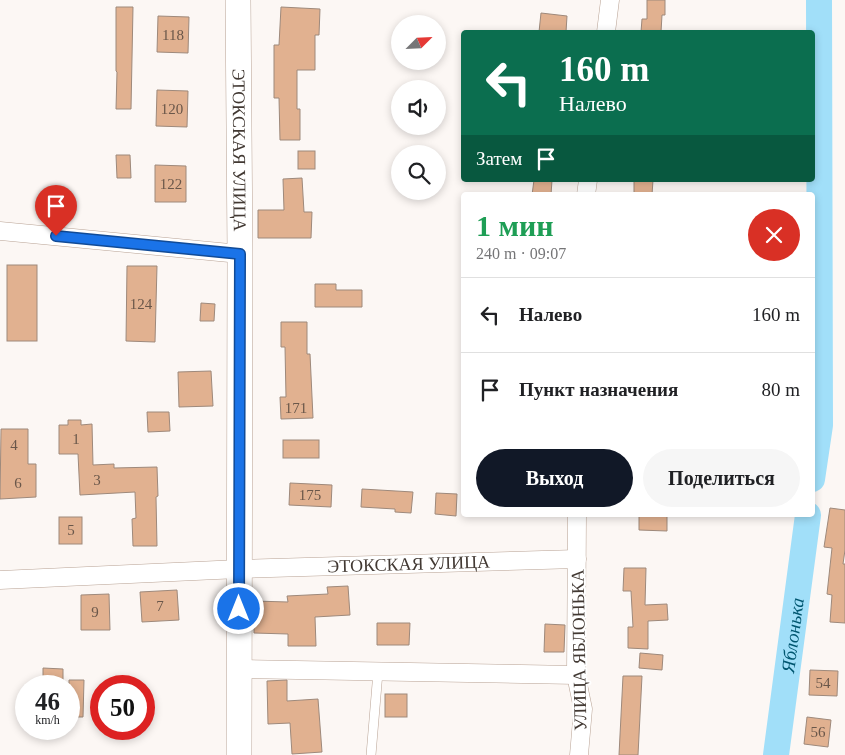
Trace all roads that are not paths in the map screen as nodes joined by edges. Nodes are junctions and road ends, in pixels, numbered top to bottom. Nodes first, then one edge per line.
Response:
1 (238, 0) edge
2 (610, 0) edge
3 (606, 30) edge
4 (0, 231) edge
5 (240, 254) junction
6 (577, 517) edge
7 (577, 559) junction
8 (239, 569) junction
9 (0, 580) edge
10 (239, 669) junction
11 (378, 672) junction
12 (576, 675) junction
13 (239, 755) edge
14 (371, 755) edge
15 (579, 755) edge

1 - 5 main road, ЭТОКСКАЯ УЛИЦА
2 - 3 street
4 - 5 street
5 - 8 main road, ЭТОКСКАЯ УЛИЦА
6 - 7 street, УЛИЦА ЯБЛОНЬКА
7 - 8 street, ЭТОКСКАЯ УЛИЦА
7 - 12 street, УЛИЦА ЯБЛОНЬКА
8 - 9 street
8 - 10 main road, ЭТОКСКАЯ УЛИЦА
10 - 11 street
10 - 13 main road, ЭТОКСКАЯ УЛИЦА
11 - 12 street
11 - 14 lane
12 - 15 street, УЛИЦА ЯБЛОНЬКА

